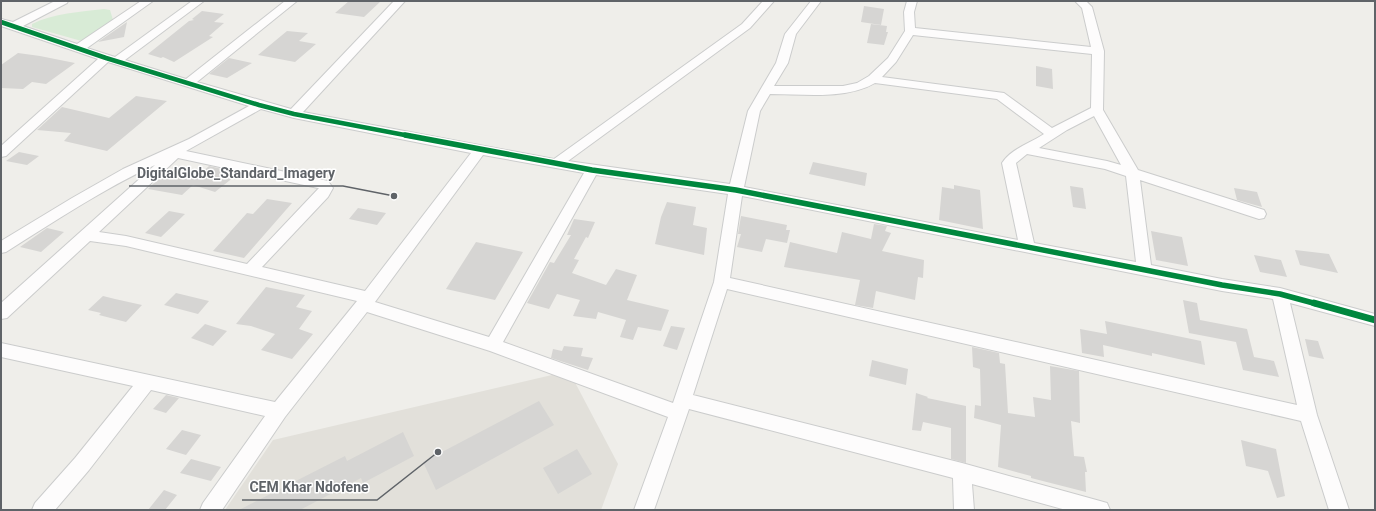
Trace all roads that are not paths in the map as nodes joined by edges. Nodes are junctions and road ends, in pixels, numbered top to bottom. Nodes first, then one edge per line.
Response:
1 (63, 1) edge
2 (148, 1) edge
3 (199, 1) edge
4 (292, 1) edge
5 (400, 1) edge
6 (769, 1) edge
7 (816, 1) edge
8 (912, 1) edge
9 (1080, 1) edge
10 (5, 24) edge
11 (910, 31) junction
12 (79, 48) junction
13 (1098, 51) junction
14 (112, 60) junction
15 (873, 79) junction
16 (188, 83) junction
17 (766, 90) junction
18 (259, 105) junction
19 (1097, 110) junction
20 (294, 114) junction
21 (1052, 134) junction
22 (194, 142) junction
23 (480, 150) junction
24 (1026, 150) junction
25 (1, 153) edge
26 (177, 153) junction
27 (557, 163) junction
28 (592, 170) junction
29 (1132, 172) junction
30 (736, 190) junction
31 (1259, 214) dead end
32 (87, 235) junction
33 (1026, 246) junction
34 (1, 248) edge
35 (1144, 269) junction
36 (250, 270) junction
37 (722, 282) junction
38 (1280, 294) junction
39 (366, 301) junction
40 (1, 313) edge
41 (1375, 320) edge
42 (492, 345) junction
43 (1, 350) edge
44 (147, 382) junction
45 (681, 407) junction
46 (279, 411) junction
47 (1308, 415) junction
48 (962, 472) junction
49 (42, 510) edge
50 (210, 510) edge
51 (644, 510) edge
52 (964, 510) edge
53 (1100, 510) edge
54 (1339, 510) edge

1 - 10 street
2 - 12 street
3 - 14 street
4 - 16 street
5 - 20 street
6 - 27 street
7 - 17 street
8 - 11 street
9 - 13 street
10 - 12 street
11 - 13 street
11 - 15 street
12 - 14 street
13 - 19 street
14 - 16 street
14 - 25 street
15 - 17 street
15 - 21 street
16 - 18 street
17 - 30 street
18 - 20 street
18 - 22 street
19 - 21 street
19 - 29 street
20 - 23 street
21 - 24 street
22 - 26 street
22 - 34 street
23 - 27 street
23 - 39 street
24 - 29 street
24 - 33 street
26 - 32 street
26 - 36 street
27 - 28 street
28 - 30 street
28 - 42 street
29 - 31 street
29 - 35 street
30 - 33 street
30 - 37 street
32 - 36 street
32 - 40 street
33 - 35 street
35 - 38 street
36 - 39 street
37 - 45 street
37 - 47 street
38 - 41 street
38 - 47 street
39 - 42 street
39 - 46 street
42 - 45 street
43 - 44 street
44 - 46 street
44 - 49 street
45 - 48 street
45 - 51 street
46 - 50 street
47 - 54 street
48 - 52 street
48 - 53 street

